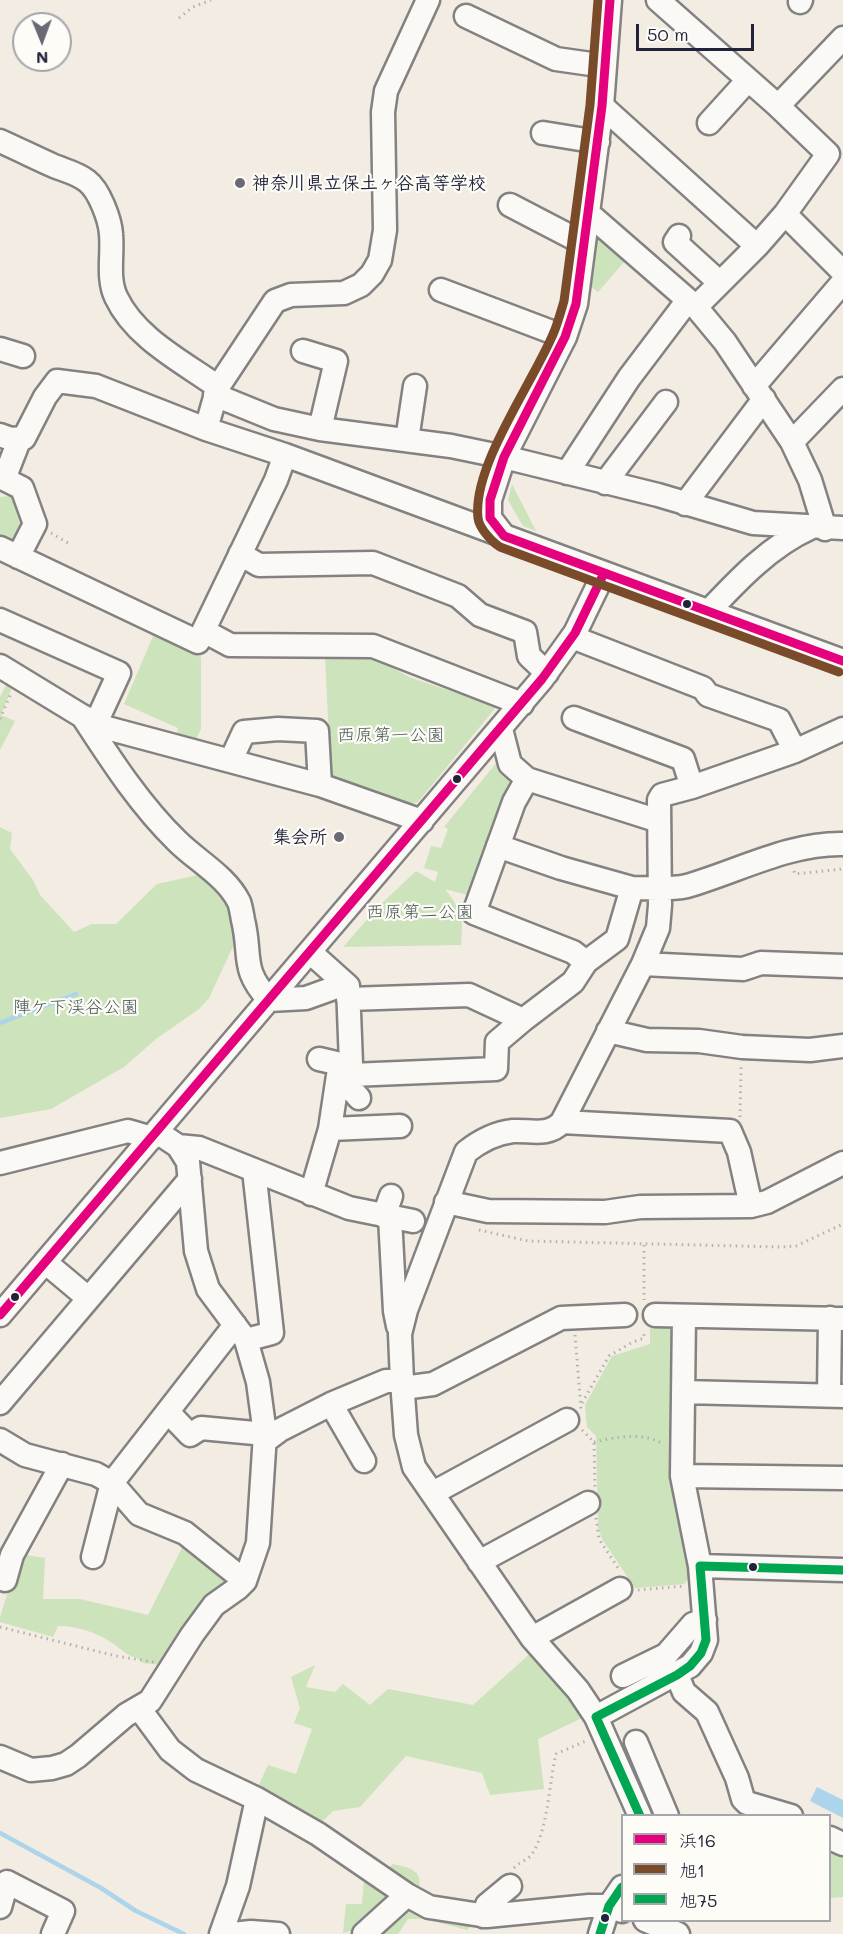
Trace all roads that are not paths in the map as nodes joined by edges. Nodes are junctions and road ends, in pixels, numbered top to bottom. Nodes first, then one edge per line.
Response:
1 (428, 0) edge
2 (610, 0) edge
3 (658, 0) edge
4 (466, 16) dead end
5 (843, 38) edge
6 (605, 66) junction
7 (748, 80) junction
8 (602, 106) junction
9 (778, 106) junction
10 (709, 123) dead end
11 (543, 133) dead end
12 (0, 141) edge
13 (598, 142) junction
14 (836, 148) edge
15 (510, 205) dead end
16 (588, 213) junction
17 (785, 214) junction
18 (679, 236) dead end
19 (584, 243) junction
20 (757, 246) junction
21 (843, 272) edge
22 (719, 282) junction
23 (843, 282) edge
24 (441, 290) dead end
25 (692, 304) junction
26 (565, 337) junction
27 (0, 349) edge
28 (303, 351) dead end
29 (23, 356) dead end
30 (415, 386) dead end
31 (843, 389) edge
32 (216, 391) junction
33 (759, 392) junction
34 (666, 402) dead end
35 (206, 429) junction
36 (320, 429) junction
37 (10, 437) edge
38 (407, 440) junction
39 (792, 442) junction
40 (285, 455) junction
41 (504, 457) junction
42 (567, 473) junction
43 (604, 483) junction
44 (685, 504) junction
45 (832, 532) edge
46 (504, 536) junction
47 (9, 553) edge
48 (240, 554) junction
49 (604, 573) junction
50 (708, 612) junction
51 (0, 620) edge
52 (204, 631) junction
53 (572, 637) junction
54 (843, 661) edge
55 (9, 671) edge
56 (547, 673) junction
57 (522, 704) junction
58 (574, 718) dead end
59 (89, 720) junction
60 (501, 729) junction
61 (843, 729) edge
62 (795, 751) junction
63 (231, 760) junction
64 (527, 779) junction
65 (320, 785) junction
66 (692, 787) junction
67 (422, 821) junction
68 (659, 821) junction
69 (843, 844) edge
70 (498, 846) junction
71 (632, 888) junction
72 (660, 888) junction
73 (310, 952) junction
74 (586, 962) junction
75 (643, 964) junction
76 (843, 966) edge
77 (347, 991) junction
78 (269, 1000) junction
79 (522, 1020) junction
80 (608, 1031) junction
81 (843, 1046) edge
82 (319, 1059) dead end
83 (347, 1071) junction
84 (359, 1098) dead end
85 (562, 1122) junction
86 (400, 1126) dead end
87 (330, 1128) junction
88 (154, 1135) junction
89 (178, 1146) junction
90 (0, 1163) edge
91 (843, 1163) edge
92 (254, 1170) junction
93 (190, 1179) junction
94 (311, 1194) junction
95 (446, 1202) junction
96 (751, 1206) junction
97 (388, 1210) junction
98 (426, 1224) junction
99 (45, 1262) junction
100 (88, 1298) junction
101 (0, 1315) edge
102 (625, 1315) dead end
103 (655, 1315) dead end
104 (684, 1316) junction
105 (837, 1318) edge
106 (241, 1332) junction
107 (400, 1334) junction
108 (402, 1385) junction
109 (684, 1392) junction
110 (836, 1396) edge
111 (0, 1403) edge
112 (331, 1404) junction
113 (168, 1412) junction
114 (577, 1419) road end
115 (264, 1438) junction
116 (0, 1440) edge
117 (364, 1461) dead end
118 (62, 1464) junction
119 (682, 1476) junction
120 (843, 1478) edge
121 (112, 1483) junction
122 (433, 1494) junction
123 (593, 1503) road end
124 (93, 1557) dead end
125 (479, 1562) junction
126 (843, 1570) edge
127 (701, 1576) junction
128 (5, 1580) dead end
129 (245, 1581) junction
130 (626, 1585) road end
131 (705, 1620) junction
132 (532, 1638) junction
133 (676, 1675) junction
134 (623, 1676) dead end
135 (139, 1708) junction
136 (599, 1725) junction
137 (636, 1742) dead end
138 (0, 1757) edge
139 (257, 1799) junction
140 (640, 1814) edge
141 (666, 1814) edge
142 (787, 1814) edge
143 (510, 1886) dead end
144 (407, 1895) junction
145 (618, 1901) edge
146 (0, 1907) edge
147 (483, 1916) junction
148 (650, 1922) edge
149 (53, 1934) edge
150 (221, 1934) edge
151 (232, 1934) edge
152 (278, 1934) edge
153 (364, 1934) edge
154 (600, 1934) edge
155 (678, 1934) edge

1 - 32 street
2 - 6 street
3 - 7 street
4 - 6 street
5 - 9 street
6 - 8 street
7 - 9 street
7 - 10 street
8 - 13 street
8 - 20 street
9 - 14 street
11 - 13 street
12 - 32 street
13 - 16 street
14 - 17 street
15 - 19 street
16 - 19 street
16 - 25 street
17 - 20 street
17 - 21 street
18 - 22 street
19 - 26 street
20 - 22 street
22 - 25 street
23 - 33 street
24 - 26 street
25 - 33 street
25 - 42 street
26 - 41 street
27 - 29 street
28 - 36 street
30 - 38 street
31 - 39 street
32 - 35 street
32 - 36 street
33 - 39 street
33 - 44 street
34 - 43 street
35 - 37 street
35 - 40 street
36 - 38 street
37 - 47 street
38 - 41 street
39 - 45 street
40 - 46 street
40 - 48 street
41 - 42 street
41 - 46 street
42 - 43 street
43 - 44 street
44 - 45 street
45 - 50 street
46 - 49 street
47 - 52 street
48 - 52 street
48 - 56 street
49 - 50 street
49 - 53 street
50 - 54 street
51 - 59 street
52 - 57 street
53 - 56 street
53 - 62 street
55 - 59 street
56 - 57 street
57 - 60 street
58 - 66 street
59 - 63 street
59 - 78 street
60 - 64 street
60 - 67 street
61 - 62 street
62 - 66 street
63 - 65 street
63 - 65 street
64 - 68 street
64 - 70 street
65 - 67 street
66 - 68 street
67 - 73 street
68 - 72 street
69 - 72 street
70 - 71 street
70 - 74 street
71 - 72 street
71 - 74 street
72 - 75 street
73 - 77 street
73 - 78 street
74 - 79 street
75 - 76 street
75 - 80 street
77 - 78 street
77 - 79 street
77 - 83 street
78 - 88 street
79 - 83 street
80 - 81 street
80 - 85 street
82 - 83 street
83 - 84 street
83 - 87 street
85 - 95 street
85 - 96 street
86 - 87 street
87 - 94 street
88 - 89 street
88 - 90 street
88 - 99 street
89 - 92 street
89 - 93 street
91 - 96 street
92 - 94 street
92 - 106 street
93 - 100 street
93 - 106 street
94 - 97 street
95 - 96 street
95 - 98 street
97 - 98 street
97 - 107 street
98 - 107 street
99 - 100 street
99 - 101 street
100 - 111 street
102 - 108 street
103 - 104 street
104 - 105 street
104 - 109 street
105 - 110 street
106 - 113 street
106 - 115 street
107 - 108 street
108 - 112 street
108 - 122 street
109 - 110 street
109 - 119 street
112 - 115 street
112 - 117 street
113 - 115 street
113 - 121 street
114 - 122 street
115 - 129 street
116 - 118 street
118 - 121 street
118 - 128 street
119 - 120 street
119 - 127 street
121 - 124 street
121 - 129 street
122 - 125 street
123 - 125 street
125 - 132 street
126 - 127 street
127 - 131 street
129 - 135 street
130 - 132 street
131 - 133 street
131 - 134 street
132 - 136 street
133 - 136 street
133 - 142 street
135 - 138 street
135 - 139 street
136 - 140 street
137 - 141 street
139 - 144 street
139 - 150 street
143 - 147 street
144 - 147 street
144 - 153 street
145 - 147 street
145 - 154 street
146 - 149 street
148 - 155 street
151 - 152 street

